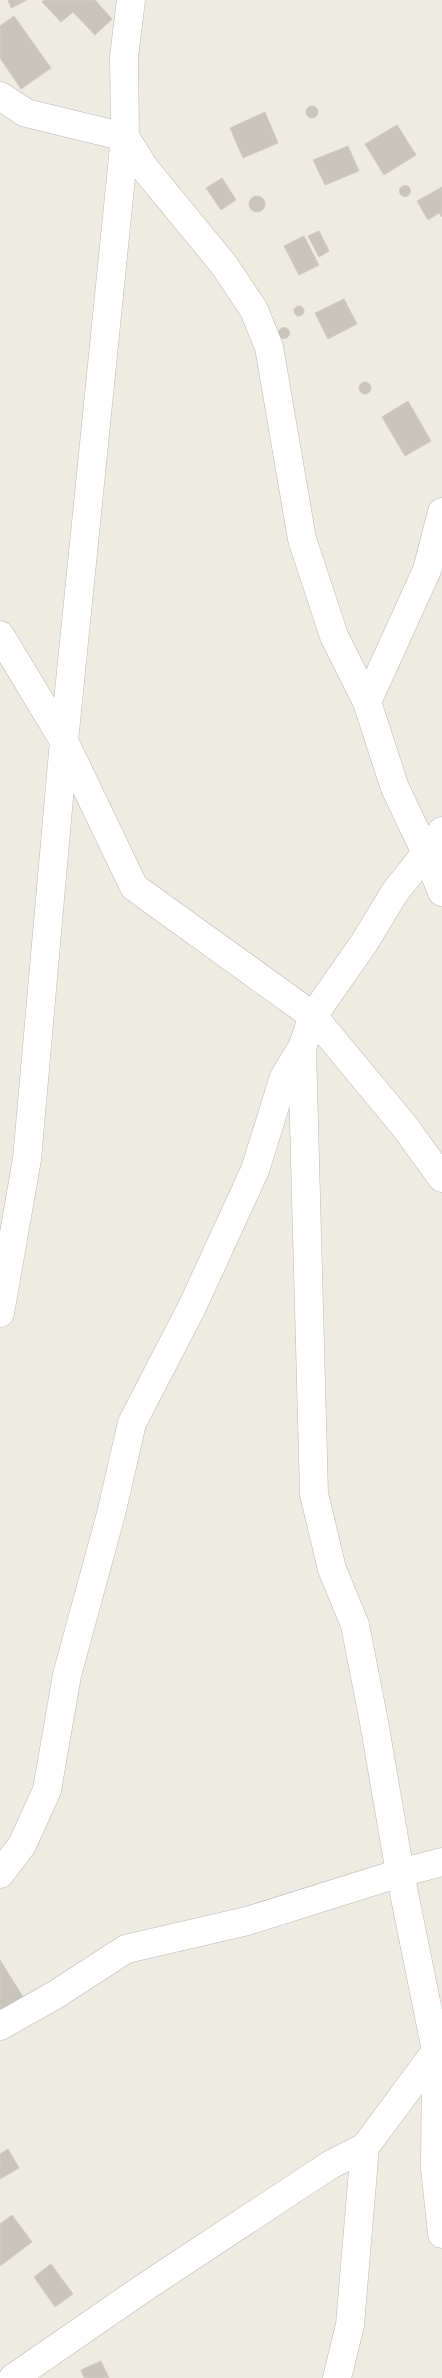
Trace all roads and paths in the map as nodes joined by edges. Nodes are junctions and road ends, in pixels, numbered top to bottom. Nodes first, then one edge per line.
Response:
1 (130, 1) edge
2 (0, 96) edge
3 (125, 137) junction
4 (442, 512) edge
5 (0, 635) edge
6 (367, 702) junction
7 (64, 741) junction
8 (442, 831) edge
9 (426, 853) junction
10 (442, 892) edge
11 (312, 1016) junction
12 (302, 1048) junction
13 (442, 1178) edge
14 (0, 1313) edge
15 (442, 1862) edge
16 (400, 1873) junction
17 (0, 1874) edge
18 (0, 2026) edge
19 (439, 2047) edge
20 (365, 2146) junction
21 (442, 2234) edge
22 (15, 2378) edge
23 (337, 2378) edge

1 - 3 street
2 - 3 street
3 - 6 street
3 - 7 street
4 - 6 street
5 - 7 street
6 - 9 street
7 - 11 street
7 - 14 street
8 - 9 street
9 - 10 street
9 - 11 street
11 - 12 street
11 - 13 street
12 - 16 street
12 - 17 street
15 - 16 street
16 - 18 street
16 - 19 street
19 - 20 street
19 - 21 street
20 - 22 street
20 - 23 street

